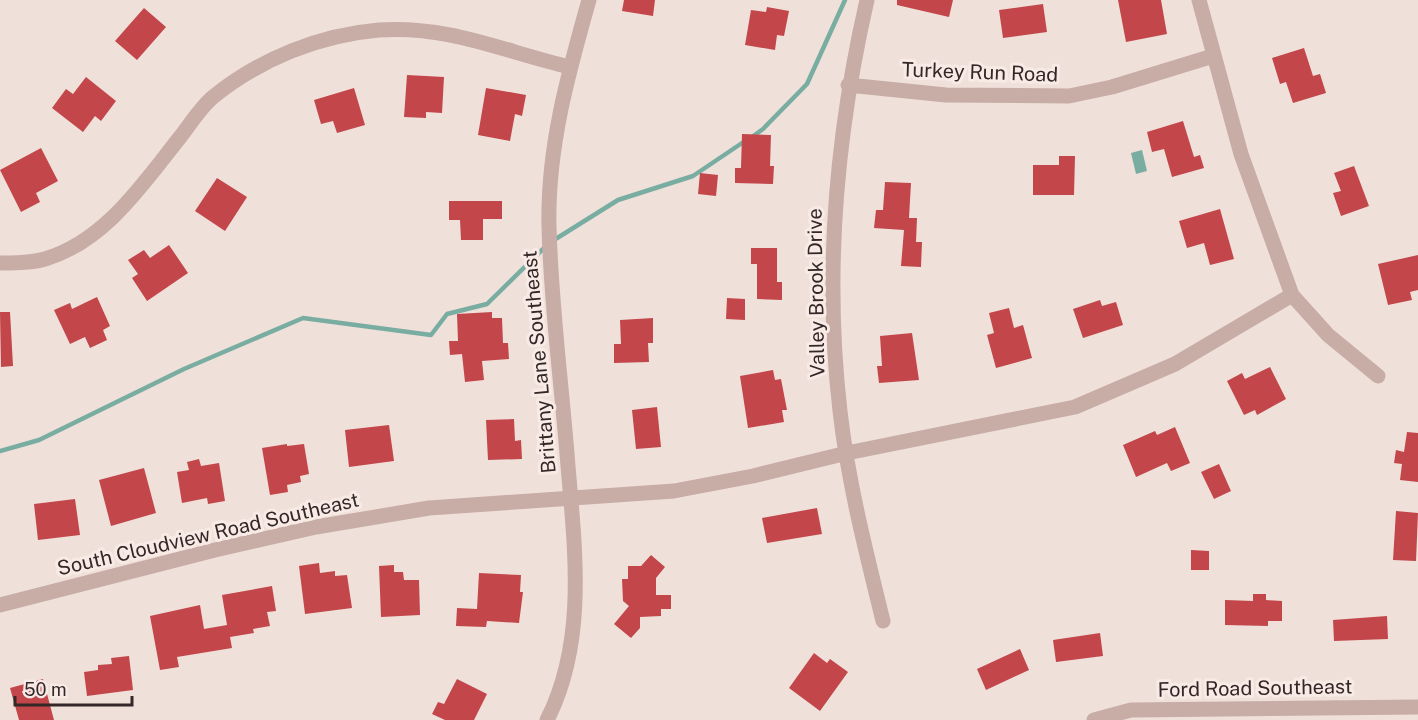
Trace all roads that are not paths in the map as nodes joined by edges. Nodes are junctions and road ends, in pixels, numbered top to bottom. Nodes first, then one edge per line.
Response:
1 (589, 0) edge
2 (867, 0) edge
3 (1199, 0) edge
4 (1213, 56) junction
5 (570, 67) junction
6 (848, 85) junction
7 (0, 263) edge
8 (1292, 295) junction
9 (1378, 376) dead end
10 (847, 453) junction
11 (571, 499) junction
12 (0, 605) edge
13 (883, 621) dead end
14 (1418, 707) edge
15 (547, 720) edge
16 (1094, 720) edge

1 - 5 street, Brittany Lane Southeast
2 - 6 street, Valley Brook Drive
3 - 4 street
4 - 6 street, Turkey Run Road
4 - 8 street
5 - 7 street
5 - 11 street, Brittany Lane Southeast
6 - 10 street, Valley Brook Drive
8 - 9 street
8 - 10 street, South Cloudview Road Southeast
10 - 11 street, South Cloudview Road Southeast
10 - 13 street, Valley Brook Drive
11 - 12 street, South Cloudview Road Southeast
11 - 15 street, Brittany Lane Southeast
14 - 16 street, Ford Road Southeast

